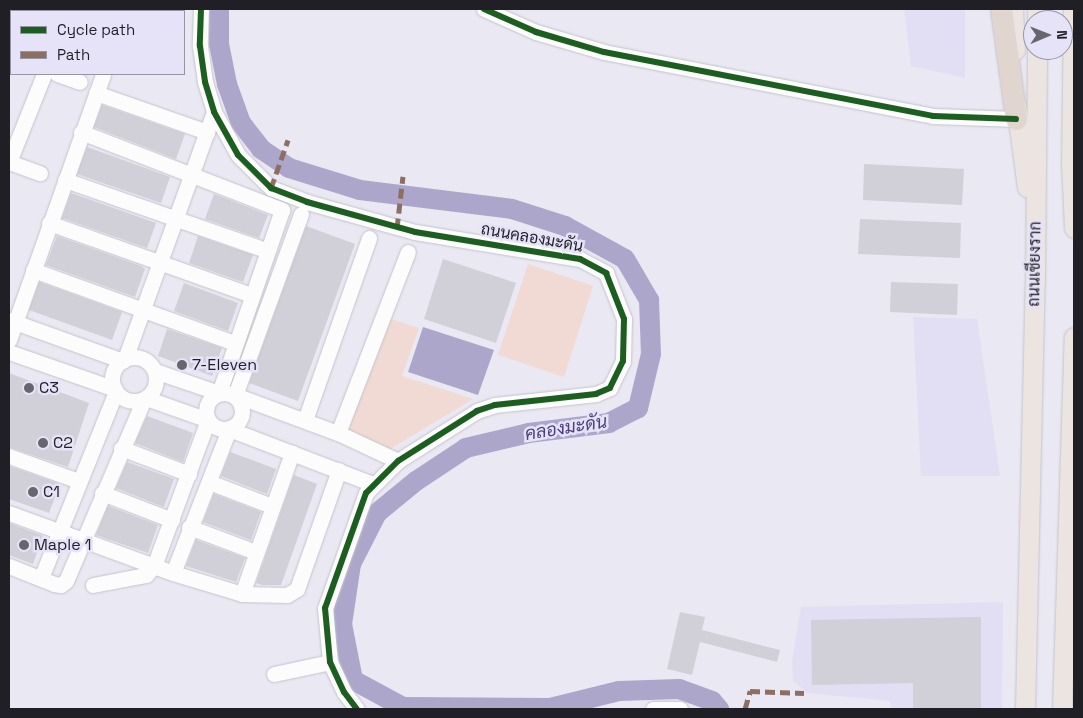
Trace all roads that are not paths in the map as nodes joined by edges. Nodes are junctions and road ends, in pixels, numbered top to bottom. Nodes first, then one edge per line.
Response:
1 (201, 9) edge
2 (484, 9) edge
3 (1001, 9) edge
4 (1013, 9) edge
5 (1072, 9) edge
6 (1037, 60) edge
7 (44, 75) edge
8 (60, 75) edge
9 (104, 75) edge
10 (80, 82) dead end
11 (96, 93) junction
12 (214, 112) junction
13 (1016, 119) junction
14 (81, 132) junction
15 (207, 132) junction
16 (9, 162) edge
17 (40, 173) dead end
18 (192, 173) junction
19 (65, 180) junction
20 (301, 214) dead end
21 (176, 219) junction
22 (49, 223) junction
23 (1074, 228) edge
24 (1036, 236) junction
25 (370, 238) dead end
26 (266, 250) junction
27 (408, 252) dead end
28 (160, 262) junction
29 (33, 270) junction
30 (251, 295) junction
31 (143, 310) junction
32 (12, 321) edge
33 (1074, 337) edge
34 (9, 340) edge
35 (235, 343) junction
36 (9, 352) edge
37 (124, 360) junction
38 (155, 371) junction
39 (115, 390) junction
40 (218, 393) junction
41 (235, 395) junction
42 (145, 398) junction
43 (208, 420) junction
44 (305, 420) junction
45 (229, 429) junction
46 (338, 433) junction
47 (121, 448) junction
48 (292, 452) junction
49 (1072, 452) junction
50 (9, 456) edge
51 (398, 461) junction
52 (339, 470) junction
53 (189, 474) junction
54 (79, 482) junction
55 (209, 482) junction
56 (1074, 483) edge
57 (373, 484) junction
58 (102, 493) junction
59 (272, 506) junction
60 (9, 513) edge
61 (172, 520) junction
62 (189, 527) junction
63 (58, 530) junction
64 (82, 541) junction
65 (256, 552) junction
66 (9, 566) edge
67 (154, 566) junction
68 (173, 573) junction
69 (41, 578) junction
70 (93, 585) dead end
71 (242, 594) junction
72 (330, 662) junction
73 (274, 674) dead end
74 (357, 709) edge
75 (653, 709) edge
76 (680, 709) edge
77 (1025, 709) edge
78 (1062, 709) edge

1 - 12 street, ถนนคลองมะดัน
2 - 13 street
3 - 13 highway
4 - 13 main road
5 - 23 main road
6 - 24 main road, ถนนเชียงราก
7 - 16 street
8 - 10 street
9 - 11 street
11 - 14 street
11 - 15 street
12 - 15 street
12 - 51 street, ถนนคลองมะดัน
13 - 24 main road
14 - 18 street
14 - 19 street
15 - 18 street
16 - 17 street
18 - 21 street
18 - 26 street
19 - 21 street
19 - 22 street
20 - 41 street
21 - 26 street
21 - 28 street
22 - 28 street
22 - 29 street
24 - 77 main road, ถนนเชียงราก
25 - 44 street
26 - 30 street
27 - 46 street
28 - 30 street
28 - 31 street
29 - 31 street
29 - 32 street
30 - 35 street
31 - 35 street
31 - 37 street
32 - 34 street
32 - 37 street
33 - 49 main road
35 - 40 street
36 - 39 street
37 - 38 street
37 - 39 street
38 - 40 street
38 - 42 street
39 - 42 street
39 - 54 street
40 - 41 street
40 - 43 street
41 - 44 street
41 - 45 street
42 - 43 street
42 - 47 street
43 - 45 street
43 - 53 street
44 - 46 street
45 - 48 street
45 - 55 street
46 - 51 street
47 - 53 street
47 - 58 street
48 - 52 street
48 - 59 street
49 - 56 street
49 - 78 main road
50 - 54 street
51 - 57 street, ถนนคลองมะดัน
52 - 57 street
52 - 71 street
53 - 61 street
54 - 63 street
55 - 59 street
55 - 62 street
57 - 72 street, ถนนคลองมะดัน
58 - 61 street
58 - 64 street
59 - 65 street
60 - 63 street
61 - 67 street
62 - 65 street
62 - 68 street
63 - 64 street
63 - 69 street
64 - 67 street
64 - 69 street
65 - 71 street
66 - 69 street
67 - 68 street
67 - 70 street
68 - 71 street
72 - 73 street
72 - 74 street, ถนนคลองมะดัน
75 - 76 street

